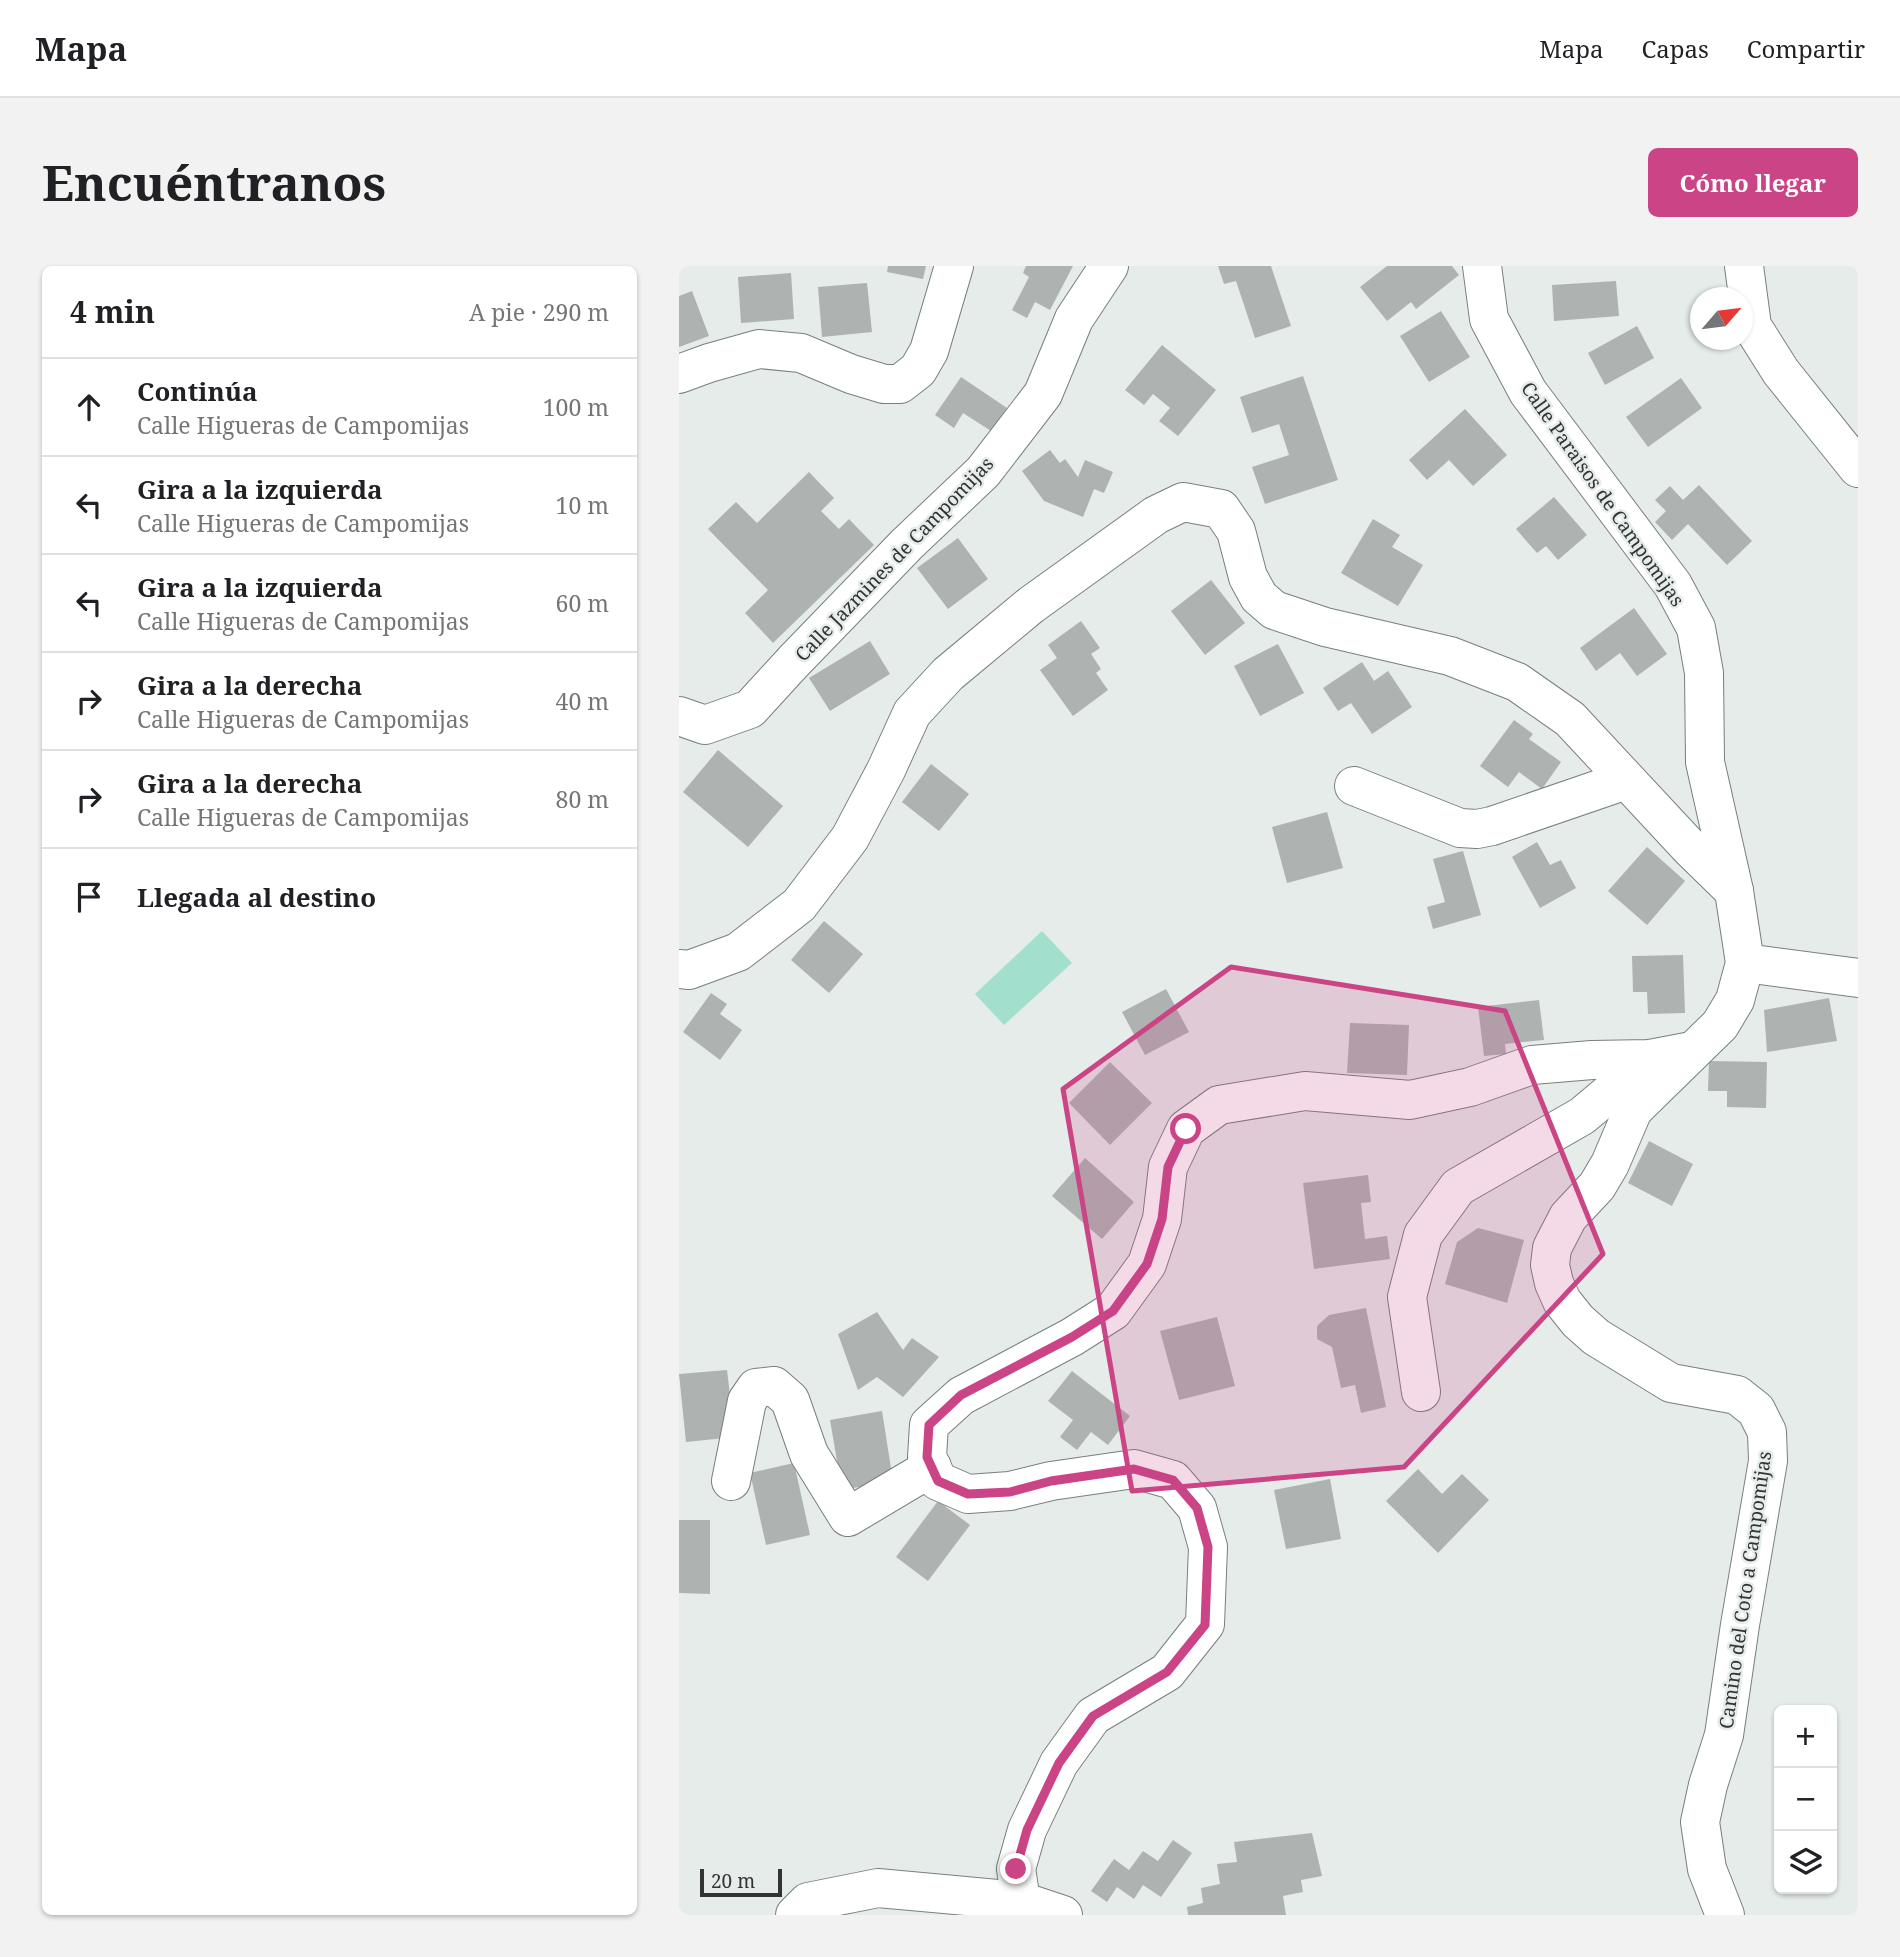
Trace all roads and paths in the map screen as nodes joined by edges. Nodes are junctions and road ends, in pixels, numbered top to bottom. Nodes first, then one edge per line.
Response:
1 (954, 266) edge
2 (1109, 266) edge
3 (1482, 266) edge
4 (1744, 266) edge
5 (679, 374) edge
6 (1858, 468) edge
7 (679, 716) edge
8 (1626, 780) junction
9 (1353, 786) dead end
10 (1734, 891) junction
11 (1745, 964) junction
12 (679, 969) edge
13 (1858, 978) edge
14 (1692, 1051) junction
15 (1650, 1059) junction
16 (1421, 1392) dead end
17 (932, 1467) junction
18 (731, 1481) dead end
19 (1021, 1901) junction
20 (796, 1915) edge
21 (1063, 1915) edge
22 (1725, 1915) edge

1 - 5 street
2 - 7 street, Calle Jazmines de Campomijas
3 - 10 street, Calle Paraisos de Campomijas
4 - 6 street
8 - 9 street
8 - 10 street
8 - 12 street
10 - 11 street, Calle Paraisos de Campomijas
11 - 13 street
11 - 14 street
14 - 15 street
14 - 22 street, Camino del Coto a Campomijas
15 - 16 street
15 - 17 street
17 - 18 street
17 - 19 street
19 - 20 street
19 - 21 street

